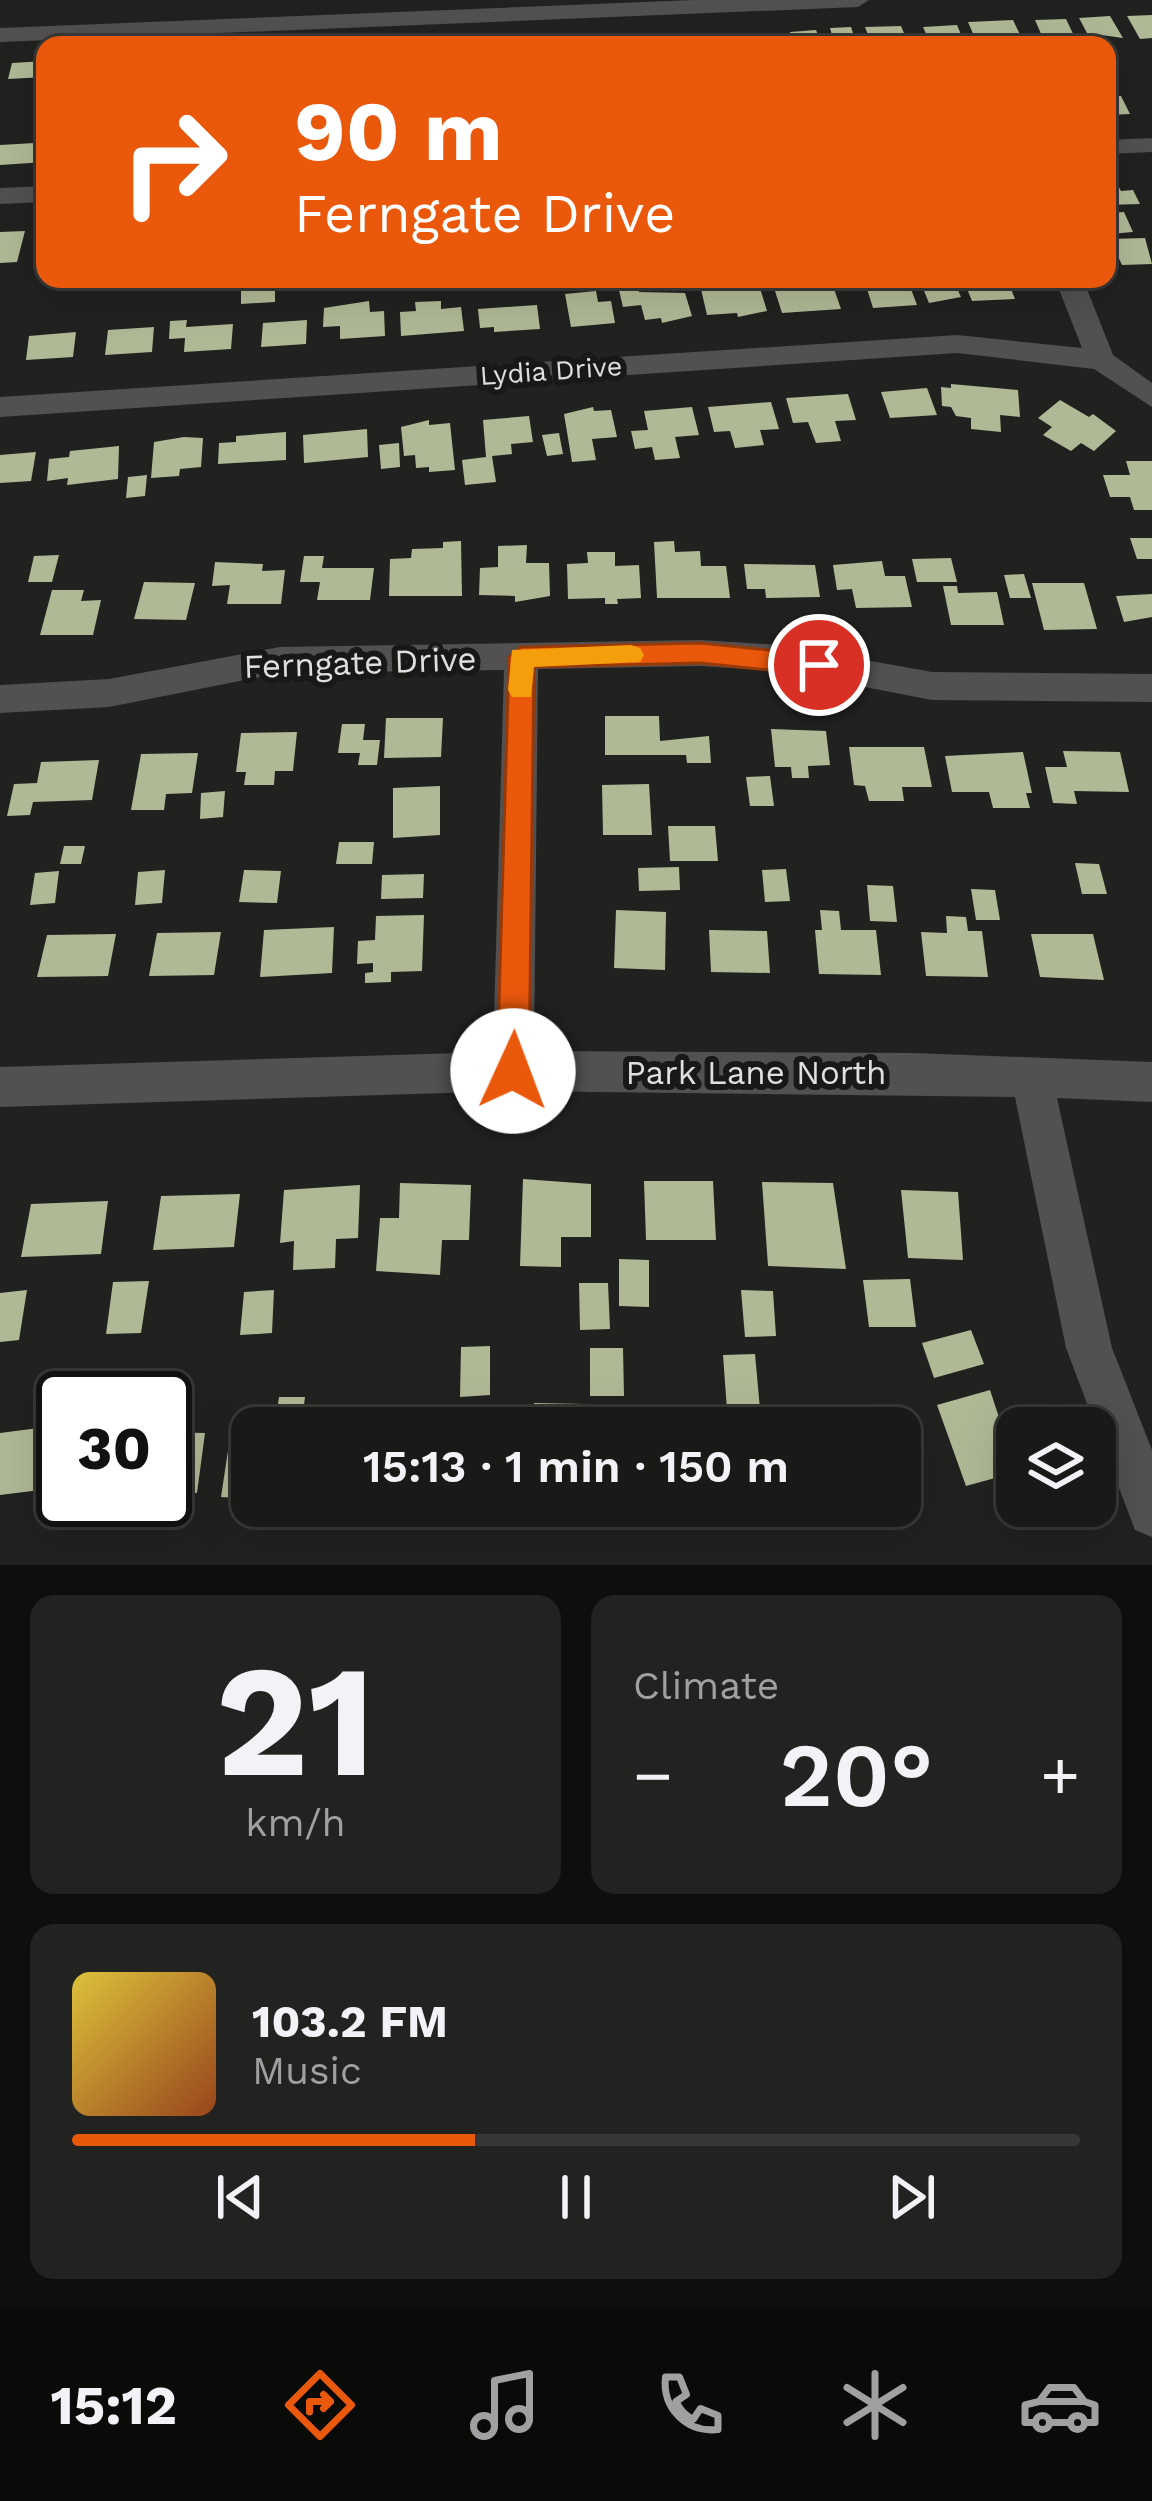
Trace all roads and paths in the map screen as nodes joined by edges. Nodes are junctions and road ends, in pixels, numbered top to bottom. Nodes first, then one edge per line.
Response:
1 (858, 0) edge
2 (482, 8) edge
3 (10, 29) edge
4 (1152, 145) edge
5 (1116, 147) edge
6 (36, 194) edge
7 (0, 196) edge
8 (1073, 288) edge
9 (1101, 360) junction
10 (1152, 397) edge
11 (0, 407) edge
12 (521, 657) junction
13 (1152, 688) edge
14 (0, 699) edge
15 (513, 1071) junction
16 (1032, 1081) junction
17 (1152, 1082) edge
18 (0, 1087) edge
19 (1152, 1513) edge

1 - 2 street
2 - 3 street
4 - 5 street
6 - 7 street
8 - 9 street
9 - 10 street
9 - 11 street, Lydia Drive
12 - 13 street, Ferngate Drive
12 - 14 street, Ferngate Drive
12 - 15 street
15 - 16 street, Park Lane North
15 - 18 street, Park Lane North
16 - 17 street, Park Lane North
16 - 19 street

